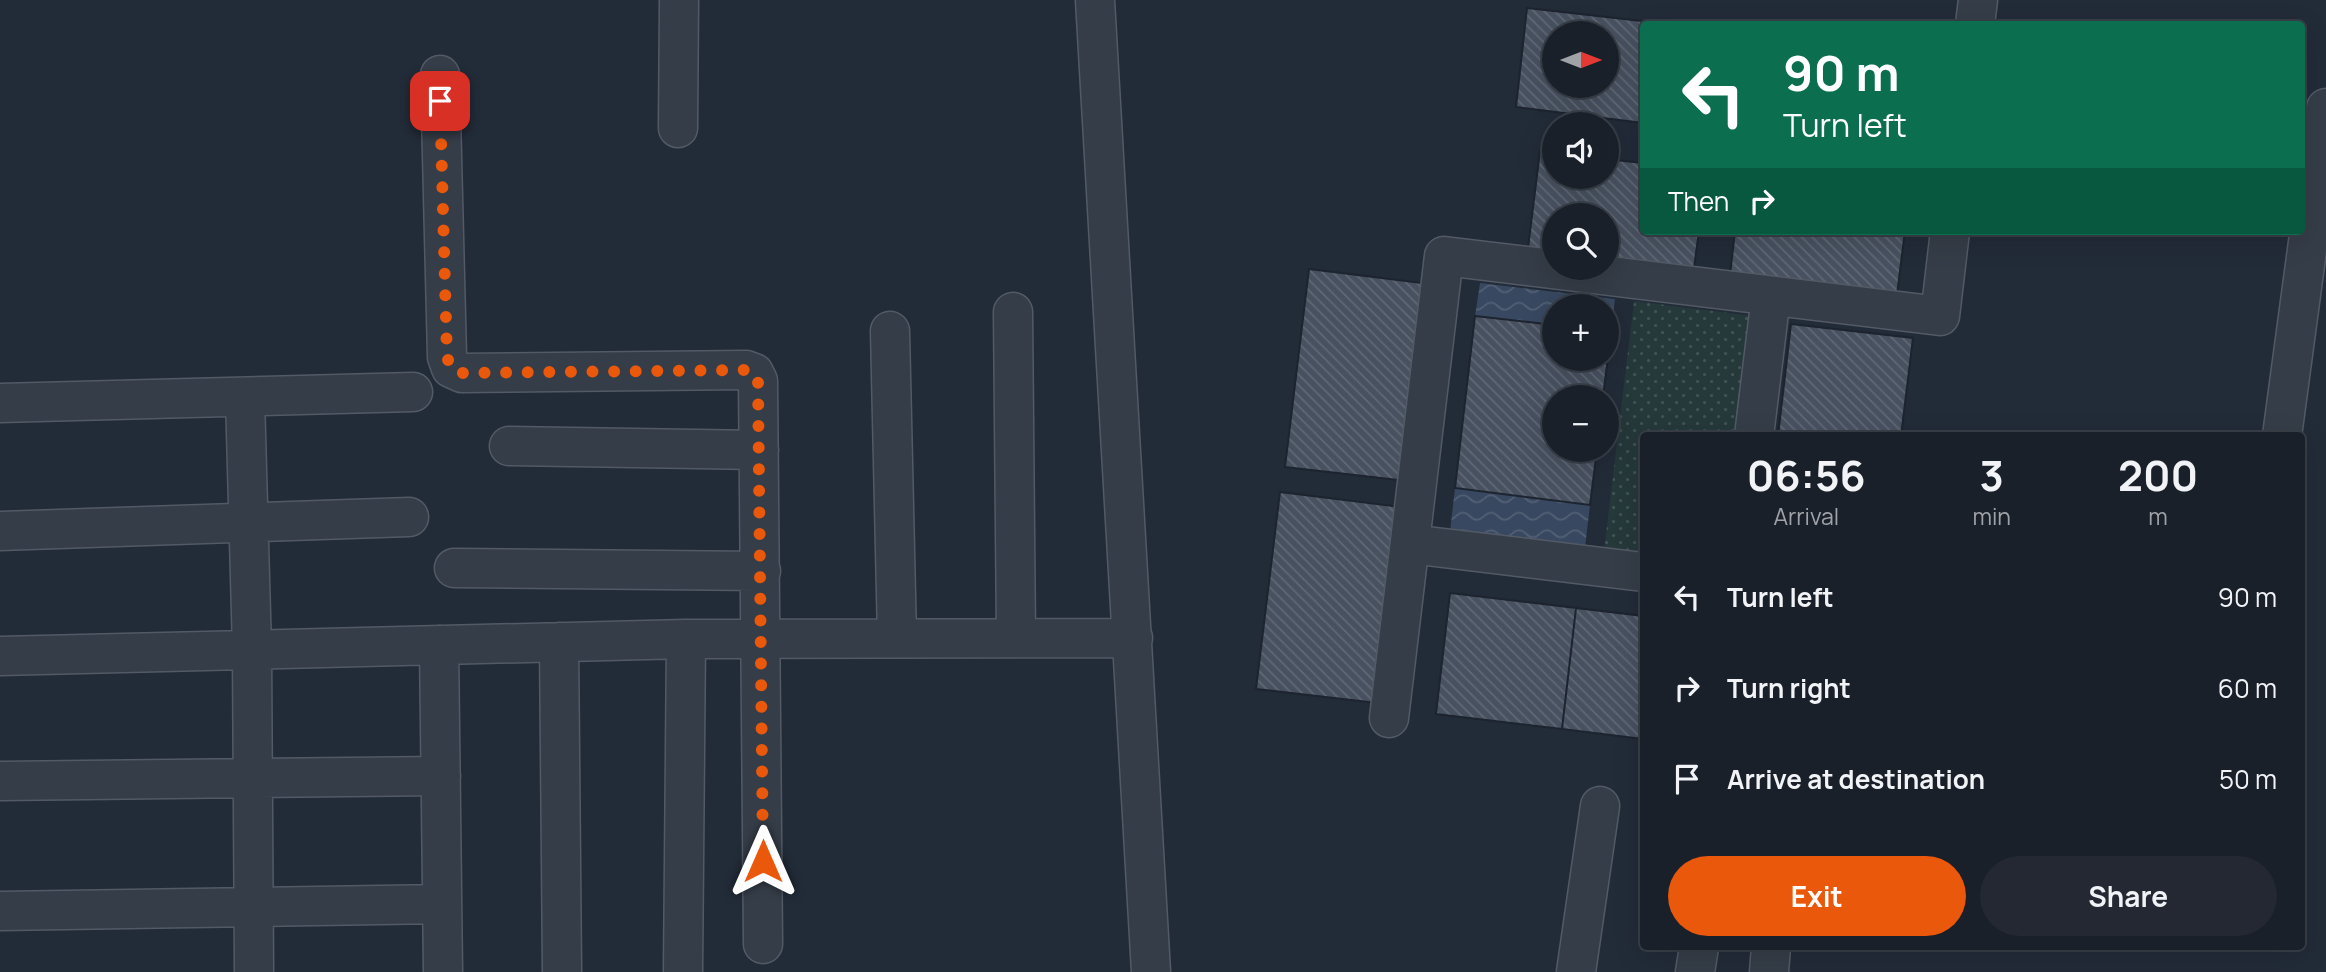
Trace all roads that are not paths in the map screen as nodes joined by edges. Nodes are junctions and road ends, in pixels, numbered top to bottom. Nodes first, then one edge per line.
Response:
1 (679, 0) edge
2 (1095, 0) edge
3 (1978, 0) edge
4 (1975, 21) edge
5 (440, 75) dead end
6 (2326, 108) edge
7 (678, 128) dead end
8 (1950, 235) edge
9 (1771, 296) junction
10 (1013, 312) dead end
11 (890, 331) dead end
12 (413, 392) dead end
13 (245, 397) junction
14 (0, 403) edge
15 (1754, 432) edge
16 (2283, 432) edge
17 (509, 446) dead end
18 (759, 450) junction
19 (409, 517) dead end
20 (248, 523) junction
21 (0, 531) edge
22 (1409, 544) junction
23 (454, 568) dead end
24 (761, 571) junction
25 (1640, 572) edge
26 (762, 638) junction
27 (897, 638) junction
28 (1016, 638) junction
29 (1133, 638) junction
30 (686, 639) junction
31 (559, 642) junction
32 (439, 645) junction
33 (252, 650) junction
34 (0, 656) edge
35 (1388, 718) dead end
36 (441, 776) junction
37 (253, 780) junction
38 (0, 781) edge
39 (1600, 806) dead end
40 (442, 905) junction
41 (254, 907) junction
42 (0, 911) edge
43 (763, 944) dead end
44 (1699, 950) edge
45 (1771, 950) edge
46 (254, 972) edge
47 (443, 972) edge
48 (562, 972) edge
49 (683, 972) edge
50 (1151, 972) edge
51 (1576, 972) edge
52 (1695, 972) edge
53 (1769, 972) edge

1 - 7 street
2 - 29 street
3 - 4 street
5 - 18 street
6 - 16 street
8 - 9 street
9 - 15 street
9 - 22 street
10 - 28 street
11 - 27 street
12 - 13 street
13 - 14 street
13 - 20 street
17 - 18 street
18 - 24 street
19 - 20 street
20 - 21 street
20 - 33 street
22 - 25 street
22 - 35 street
23 - 24 street
24 - 26 street
26 - 27 street
26 - 30 street
26 - 43 street
27 - 28 street
28 - 29 street
29 - 50 street
30 - 31 street
30 - 49 street
31 - 32 street
31 - 48 street
32 - 33 street
32 - 36 street
33 - 34 street
33 - 37 street
36 - 37 street
36 - 40 street
37 - 38 street
37 - 41 street
39 - 51 street
40 - 41 street
40 - 47 street
41 - 42 street
41 - 46 street
44 - 52 street
45 - 53 street

